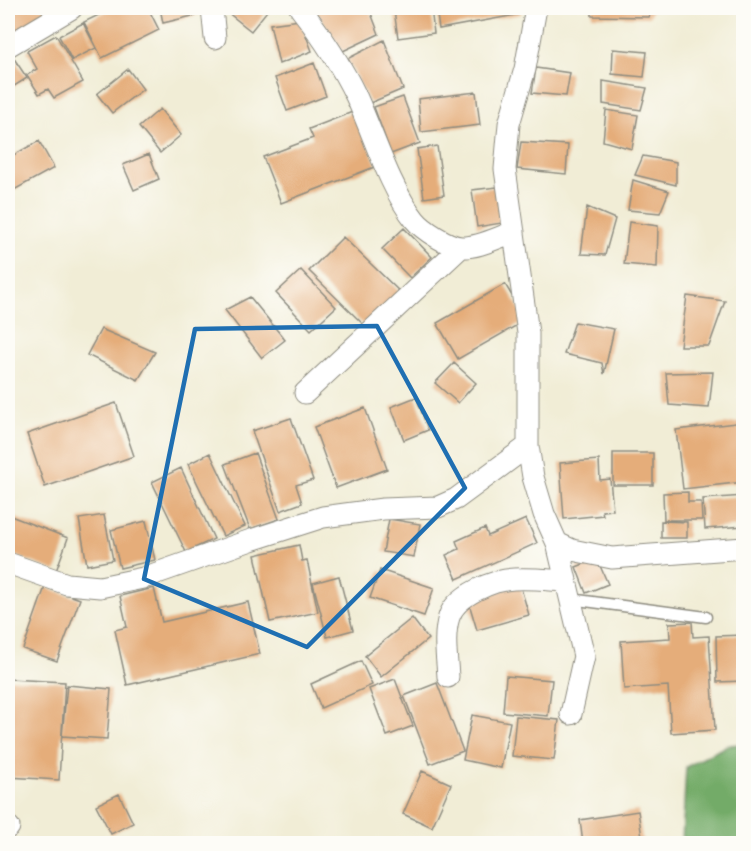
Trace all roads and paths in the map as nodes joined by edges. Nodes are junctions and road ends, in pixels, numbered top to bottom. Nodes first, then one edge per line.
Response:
1 (72, 8) edge
2 (212, 8) edge
3 (300, 8) edge
4 (536, 8) edge
5 (215, 39) dead end
6 (8, 46) edge
7 (514, 232) junction
8 (461, 247) junction
9 (305, 393) dead end
10 (528, 446) junction
11 (557, 543) junction
12 (744, 548) edge
13 (8, 562) edge
14 (567, 590) junction
15 (706, 617) dead end
16 (448, 677) dead end
17 (571, 714) dead end

1 - 6 street
2 - 5 street
3 - 8 street
4 - 7 street
7 - 8 street
7 - 10 street
8 - 9 street
10 - 11 street
10 - 13 street
11 - 12 street
11 - 14 street
14 - 15 lane
14 - 16 street
14 - 17 street

